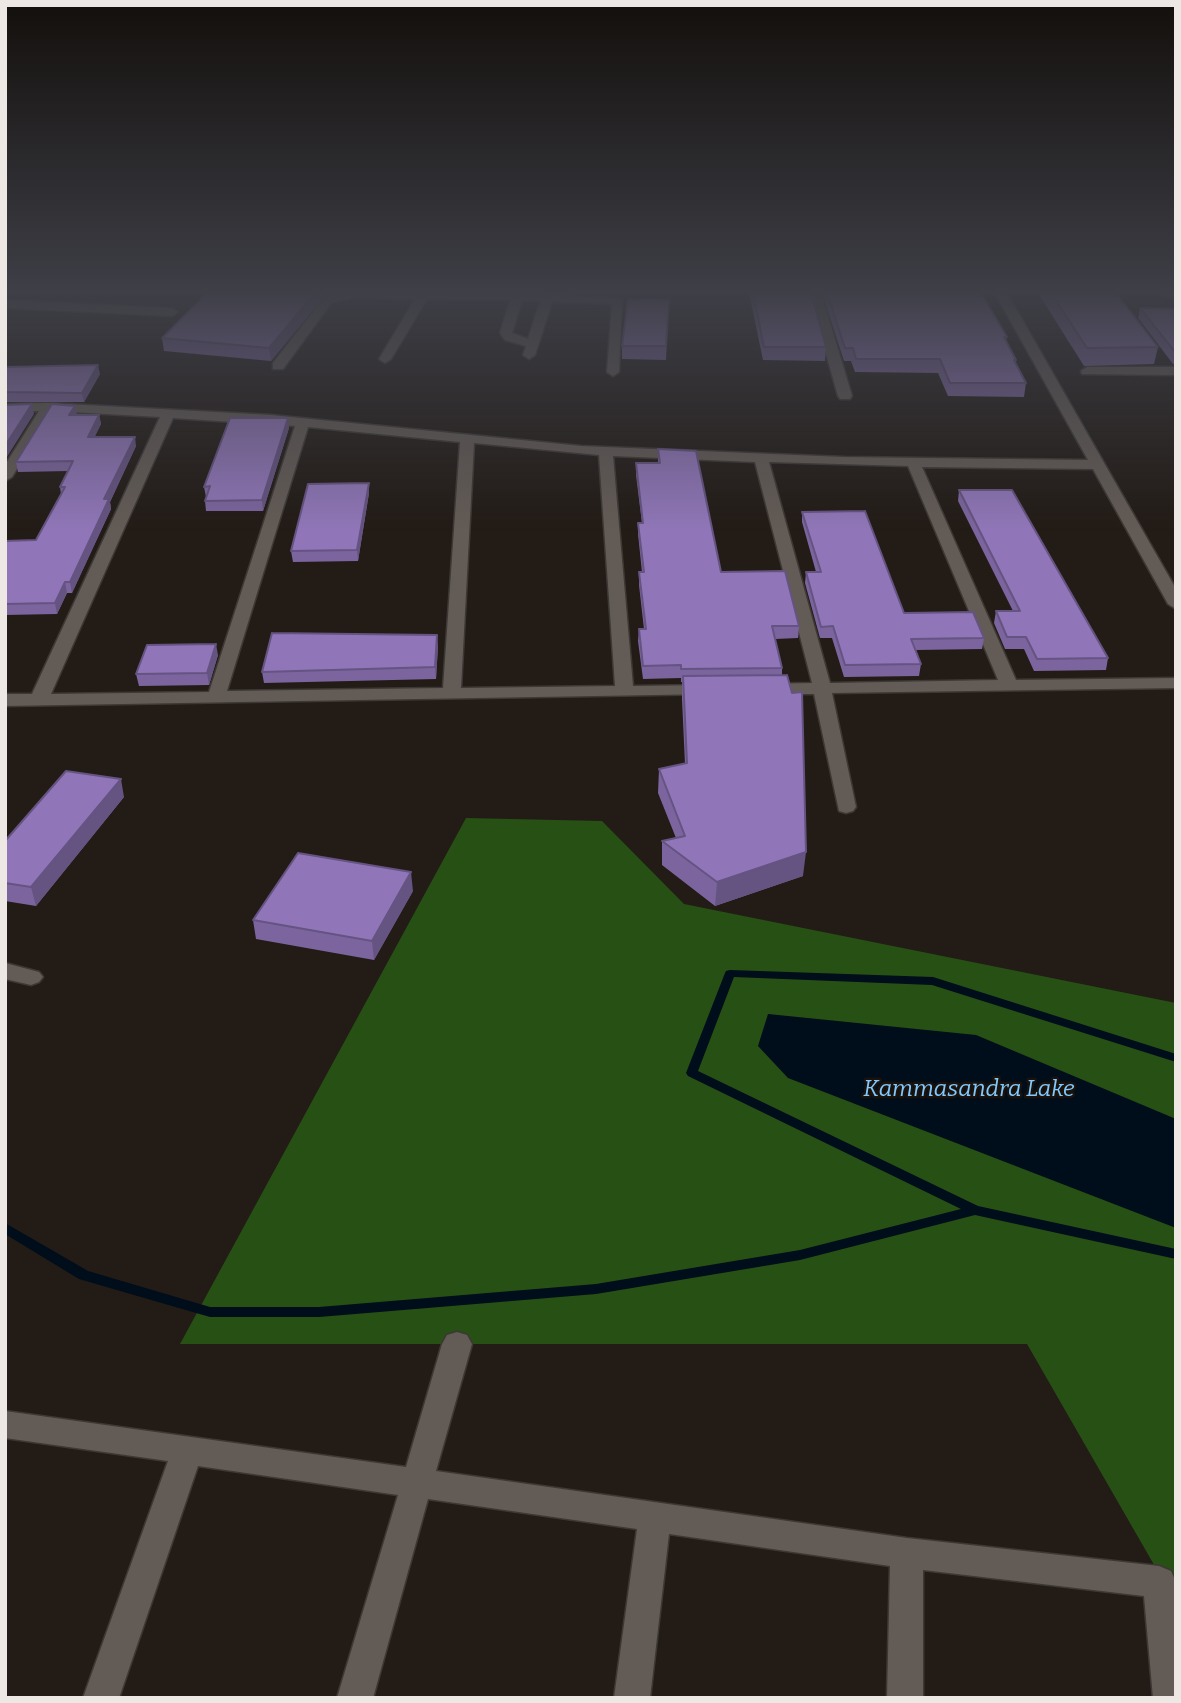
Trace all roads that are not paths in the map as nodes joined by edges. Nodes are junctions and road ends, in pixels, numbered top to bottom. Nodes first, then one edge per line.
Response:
1 (838, 372) edge
2 (1046, 372) edge
3 (845, 396) dead end
4 (48, 407) junction
5 (5, 408) edge
6 (169, 414) junction
7 (303, 422) junction
8 (467, 439) junction
9 (606, 451) junction
10 (761, 458) junction
11 (912, 462) junction
12 (1098, 465) junction
13 (5, 477) edge
14 (1176, 604) edge
15 (1176, 683) edge
16 (1009, 685) junction
17 (822, 688) junction
18 (624, 691) junction
19 (452, 693) junction
20 (216, 696) junction
21 (5, 699) edge
22 (39, 699) junction
23 (846, 807) dead end
24 (5, 971) edge
25 (31, 977) dead end
26 (457, 1344) dead end
27 (5, 1424) edge
28 (188, 1450) junction
29 (418, 1483) junction
30 (655, 1517) junction
31 (907, 1553) junction
32 (101, 1698) edge
33 (355, 1698) edge
34 (632, 1698) edge
35 (905, 1698) edge
36 (1171, 1698) edge

1 - 3 street
2 - 12 street
4 - 5 street
4 - 6 street
4 - 13 street
6 - 7 street
6 - 22 street
7 - 8 street
7 - 20 street
8 - 9 street
8 - 19 street
9 - 10 street
9 - 18 street
10 - 11 street
10 - 17 street
11 - 12 street
11 - 16 street
12 - 14 street
15 - 16 street
16 - 17 street
17 - 18 street
17 - 23 street
18 - 19 street
19 - 20 street
20 - 22 street
21 - 22 street
24 - 25 street
26 - 29 street
27 - 28 street
28 - 29 street
28 - 32 street
29 - 30 street
29 - 33 street
30 - 31 street
30 - 34 street
31 - 35 street
31 - 36 street

